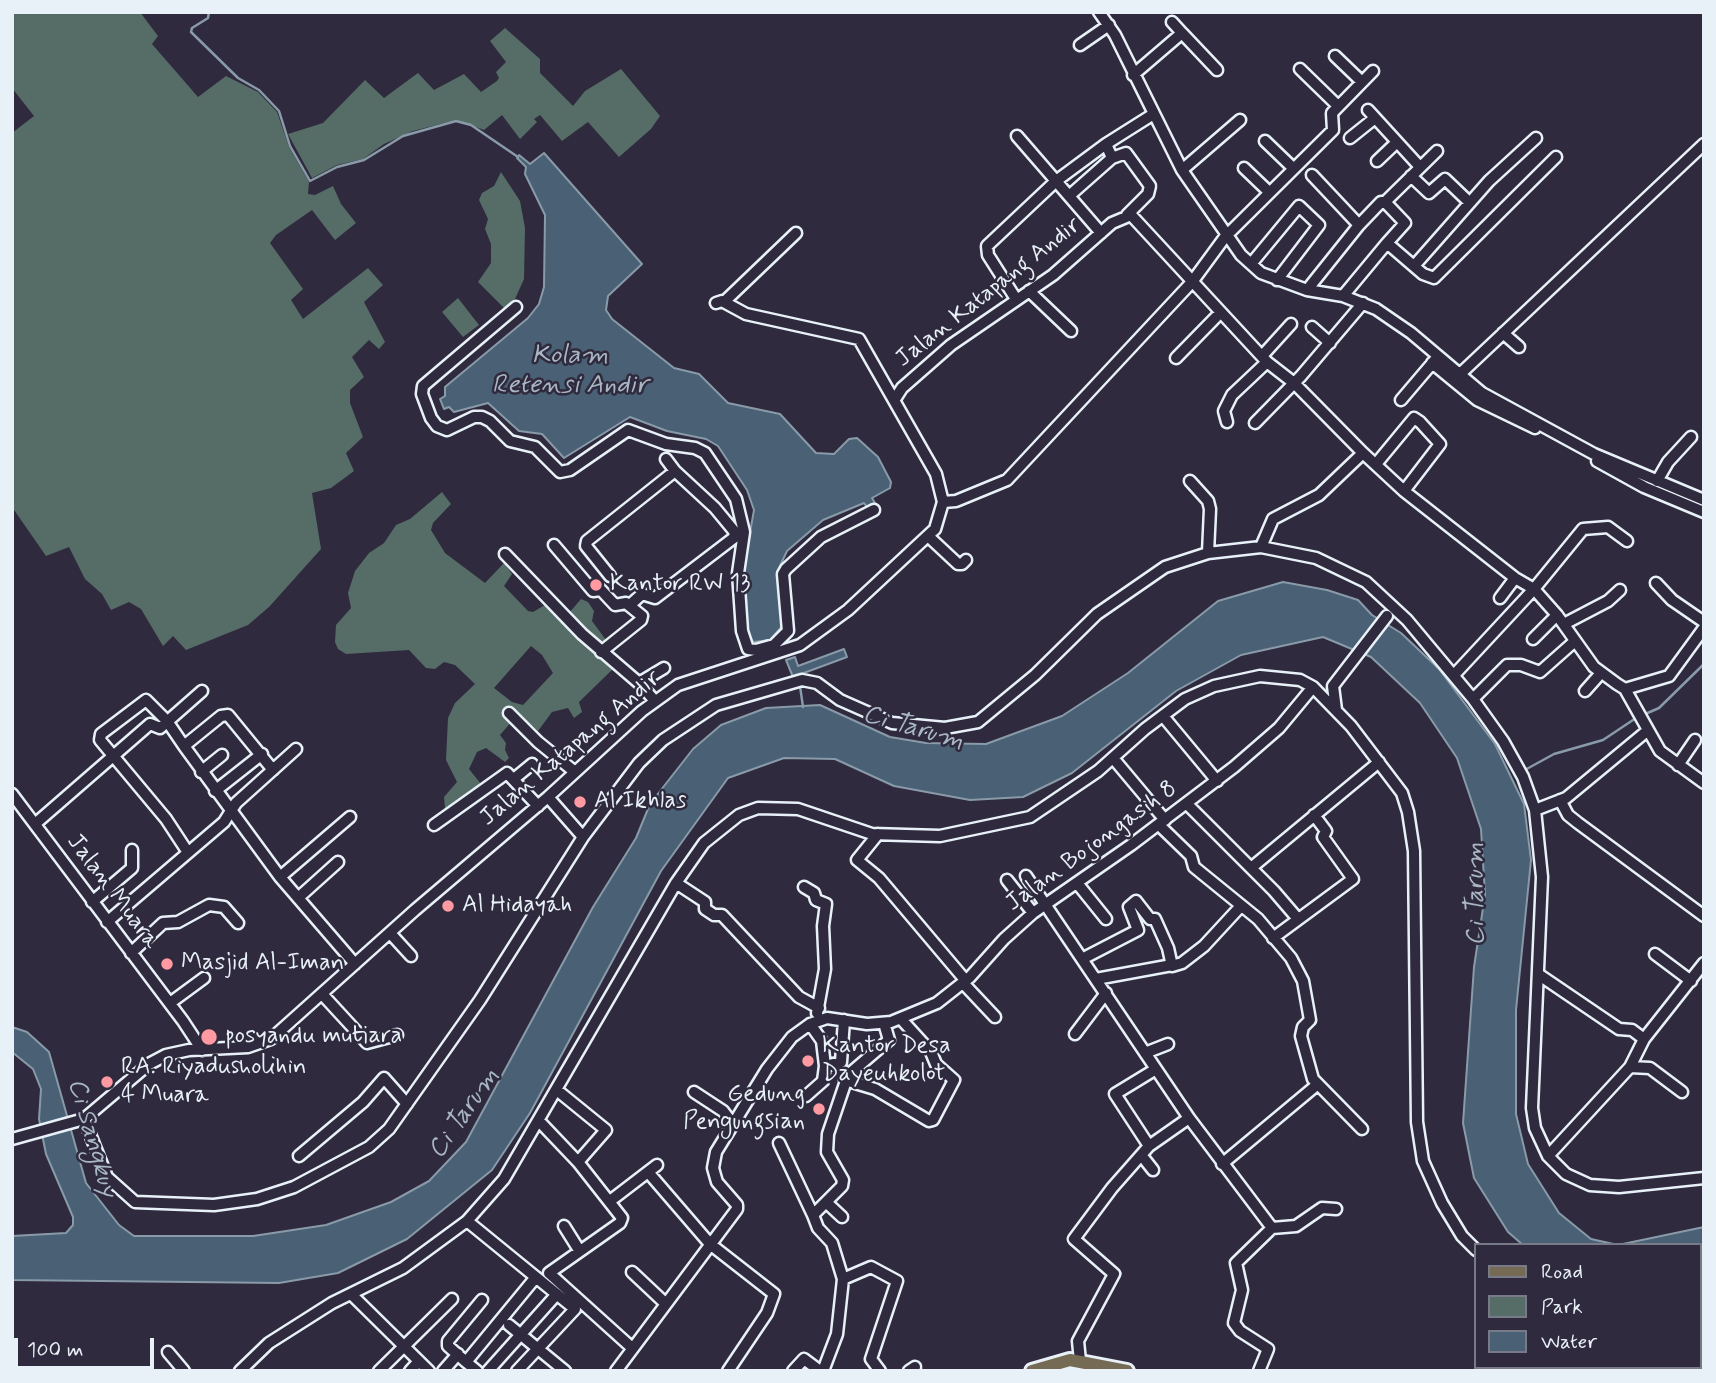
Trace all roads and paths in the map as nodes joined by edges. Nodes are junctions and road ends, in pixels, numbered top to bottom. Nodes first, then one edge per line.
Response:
1 (1099, 12) edge
2 (1172, 22) dead end
3 (1106, 27) junction
4 (1182, 33) junction
5 (1080, 45) dead end
6 (1335, 56) dead end
7 (1300, 69) dead end
8 (1217, 70) dead end
9 (1373, 71) dead end
10 (1133, 75) junction
11 (1361, 82) junction
12 (1338, 106) junction
13 (1150, 117) junction
14 (1240, 120) dead end
15 (1017, 136) dead end
16 (1350, 138) dead end
17 (1536, 138) dead end
18 (1265, 141) dead end
19 (1397, 142) junction
20 (1106, 144) junction
21 (1704, 144) edge
22 (1437, 151) dead end
23 (1556, 157) dead end
24 (1112, 158) junction
25 (1377, 161) dead end
26 (1420, 166) junction
27 (1293, 167) junction
28 (1244, 169) dead end
29 (1182, 170) junction
30 (1312, 174) dead end
31 (1411, 176) junction
32 (1056, 181) junction
33 (1269, 192) junction
34 (1069, 196) junction
35 (1385, 202) junction
36 (1469, 202) junction
37 (1127, 215) junction
38 (1359, 225) junction
39 (796, 233) dead end
40 (1101, 233) junction
41 (1224, 239) junction
42 (1387, 243) junction
43 (1251, 264) junction
44 (1415, 266) junction
45 (1277, 280) junction
46 (1192, 282) junction
47 (1307, 290) junction
48 (1029, 291) junction
49 (1343, 296) junction
50 (1016, 299) junction
51 (1361, 305) junction
52 (516, 307) dead end
53 (1220, 313) junction
54 (1292, 324) dead end
55 (1312, 327) dead end
56 (1072, 331) dead end
57 (1503, 333) junction
58 (1330, 343) junction
59 (1519, 347) dead end
60 (1175, 358) dead end
61 (1264, 359) junction
62 (1435, 360) junction
63 (1459, 375) junction
64 (1294, 383) junction
65 (895, 399) junction
66 (1401, 400) dead end
67 (1227, 422) dead end
68 (1255, 422) dead end
69 (1691, 437) dead end
70 (1363, 453) junction
71 (666, 459) dead end
72 (1376, 464) junction
73 (675, 471) junction
74 (1190, 481) dead end
75 (1657, 481) junction
76 (1405, 491) junction
77 (1704, 500) edge
78 (943, 502) junction
79 (874, 510) dead end
80 (1704, 513) edge
81 (928, 536) junction
82 (1627, 541) dead end
83 (554, 545) dead end
84 (1261, 547) junction
85 (1208, 553) junction
86 (505, 554) dead end
87 (966, 559) dead end
88 (610, 576) dead end
89 (1515, 578) junction
90 (1656, 583) dead end
91 (1534, 589) junction
92 (1620, 590) dead end
93 (1380, 595) junction
94 (1500, 598) dead end
95 (630, 605) junction
96 (1557, 615) junction
97 (1387, 616) junction
98 (1407, 620) junction
99 (1704, 622) edge
100 (1564, 624) junction
101 (1704, 628) edge
102 (1533, 639) dead end
103 (1576, 641) junction
104 (601, 652) junction
105 (664, 668) dead end
106 (1601, 673) junction
107 (1454, 675) junction
108 (639, 683) junction
109 (1312, 686) junction
110 (1334, 686) junction
111 (1625, 689) junction
112 (202, 691) dead end
113 (1585, 691) dead end
114 (1473, 699) junction
115 (656, 701) junction
116 (1336, 710) junction
117 (509, 713) dead end
118 (1163, 716) junction
119 (167, 721) junction
120 (1647, 731) junction
121 (1695, 740) dead end
122 (184, 746) junction
123 (296, 750) dead end
124 (262, 754) junction
125 (222, 755) dead end
126 (113, 756) junction
127 (1113, 758) junction
128 (1379, 762) junction
129 (531, 764) dead end
130 (1678, 765) junction
131 (273, 770) junction
132 (201, 772) junction
133 (575, 772) junction
134 (514, 778) junction
135 (1217, 781) junction
136 (1704, 783) edge
137 (215, 791) junction
138 (12, 794) edge
139 (548, 797) junction
140 (1560, 800) junction
141 (1187, 804) junction
142 (538, 806) junction
143 (1535, 810) junction
144 (231, 812) junction
145 (1314, 815) junction
146 (350, 817) dead end
147 (1162, 823) junction
148 (35, 824) junction
149 (433, 825) dead end
150 (878, 834) junction
151 (583, 837) junction
152 (132, 850) dead end
153 (187, 851) junction
154 (338, 862) dead end
155 (1251, 868) junction
156 (1026, 876) dead end
157 (280, 877) junction
158 (1007, 880) dead end
159 (676, 883) junction
160 (1077, 883) junction
161 (804, 887) dead end
162 (298, 898) junction
163 (92, 902) junction
164 (1048, 904) junction
165 (1240, 907) junction
166 (1033, 913) junction
167 (1704, 916) edge
168 (1106, 919) dead end
169 (1298, 919) junction
170 (107, 922) junction
171 (238, 923) dead end
172 (390, 933) junction
173 (1273, 938) junction
174 (131, 953) junction
175 (1655, 954) dead end
176 (411, 956) dead end
177 (1082, 959) junction
178 (1704, 963) edge
179 (355, 964) junction
180 (1172, 965) junction
181 (1538, 974) junction
182 (204, 978) dead end
183 (1096, 979) junction
184 (1691, 981) junction
185 (964, 982) junction
186 (1106, 993) junction
187 (322, 995) junction
188 (170, 1003) junction
189 (819, 1008) junction
190 (995, 1017) dead end
191 (901, 1019) junction
192 (844, 1020) junction
193 (813, 1022) junction
194 (884, 1023) junction
195 (1075, 1034) dead end
196 (397, 1035) dead end
197 (1644, 1039) junction
198 (1168, 1044) dead end
199 (202, 1050) junction
200 (1146, 1054) junction
201 (825, 1066) junction
202 (1630, 1067) junction
203 (1156, 1069) junction
204 (823, 1080) junction
205 (845, 1080) junction
206 (1318, 1084) junction
207 (558, 1091) junction
208 (840, 1091) junction
209 (694, 1092) dead end
210 (1682, 1093) dead end
211 (806, 1096) dead end
212 (407, 1104) junction
213 (1189, 1118) junction
214 (80, 1120) junction
215 (539, 1121) junction
216 (732, 1123) junction
217 (1362, 1129) dead end
218 (12, 1139) edge
219 (779, 1143) dead end
220 (1149, 1146) junction
221 (299, 1156) dead end
222 (1142, 1156) junction
223 (1548, 1156) junction
224 (578, 1162) junction
225 (1222, 1164) junction
226 (1153, 1170) dead end
227 (1704, 1178) edge
228 (610, 1201) junction
229 (827, 1203) junction
230 (1336, 1209) dead end
231 (813, 1215) junction
232 (842, 1217) dead end
233 (467, 1222) junction
234 (564, 1226) dead end
235 (1272, 1228) junction
236 (1469, 1243) edge
237 (710, 1244) junction
238 (579, 1250) junction
239 (632, 1272) dead end
240 (536, 1277) junction
241 (843, 1279) junction
242 (557, 1294) junction
243 (352, 1295) junction
244 (452, 1298) dead end
245 (482, 1300) dead end
246 (666, 1304) junction
247 (509, 1325) dead end
248 (522, 1333) junction
249 (405, 1347) junction
250 (539, 1347) junction
251 (631, 1347) junction
252 (168, 1352) dead end
253 (462, 1358) junction
254 (419, 1361) junction
255 (1080, 1361) junction
256 (184, 1371) edge
257 (240, 1371) edge
258 (379, 1371) edge
259 (410, 1371) edge
260 (429, 1371) edge
261 (443, 1371) edge
262 (477, 1371) edge
263 (488, 1371) edge
264 (517, 1371) edge
265 (565, 1371) edge
266 (616, 1371) edge
267 (728, 1371) edge
268 (793, 1371) edge
269 (822, 1371) edge
270 (880, 1371) edge
271 (1032, 1371) edge
272 (1127, 1371) edge
273 (1259, 1371) edge

1 - 3 street
2 - 4 street
3 - 5 street
3 - 10 street
4 - 8 street
4 - 10 street
6 - 11 street
7 - 12 street
9 - 11 street
10 - 13 street
11 - 12 street
12 - 27 street
13 - 20 street
13 - 29 street
14 - 29 street
15 - 32 street
16 - 19 street
17 - 36 street
18 - 27 street
19 - 25 street
19 - 26 street
20 - 24 street
20 - 32 street
21 - 57 street
22 - 26 street
23 - 44 street
24 - 34 street
24 - 37 street, Jalan Katapang Andir
26 - 31 street
27 - 33 street
28 - 33 street
29 - 41 street
30 - 38 street
31 - 35 street
31 - 36 street
32 - 34 street
32 - 50 street
33 - 41 street
34 - 40 street
35 - 38 street
35 - 42 street
36 - 44 street
37 - 40 street, Jalan Katapang Andir
37 - 46 street
38 - 47 street
39 - 65 street
40 - 48 street, Jalan Katapang Andir
41 - 43 street
41 - 46 street
42 - 44 street
42 - 49 street
43 - 45 street
43 - 45 street
45 - 47 street
46 - 53 street
46 - 78 street
47 - 49 street
48 - 50 street, Jalan Katapang Andir
48 - 56 street
49 - 51 street
50 - 65 street, Jalan Katapang Andir
51 - 58 street
51 - 62 street
52 - 79 street
53 - 60 street
53 - 61 street
54 - 61 street
55 - 58 street
57 - 59 street
57 - 63 street
58 - 64 street
61 - 64 street
61 - 67 street
62 - 63 street
62 - 66 street
62 - 80 street
63 - 75 street
64 - 68 street
64 - 70 street
65 - 78 street, Jalan Katapang Andir
69 - 75 street
70 - 72 street
70 - 84 street
71 - 73 street
72 - 76 street
72 - 76 street
73 - 88 street
73 - 95 street
74 - 85 street
75 - 77 street
76 - 89 street
78 - 81 street, Jalan Katapang Andir
81 - 87 street
81 - 115 street, Jalan Katapang Andir
82 - 91 street
83 - 95 street
84 - 85 street
84 - 93 street
85 - 151 street
86 - 104 street
89 - 91 street
89 - 94 street
90 - 99 street
91 - 96 street
91 - 107 street
92 - 100 street
93 - 97 street
93 - 98 street
95 - 104 street
96 - 100 street
96 - 102 street
97 - 98 street
97 - 110 street
98 - 107 street
100 - 103 street
101 - 111 street
103 - 106 street
103 - 114 street
104 - 108 street
105 - 108 street
106 - 111 street
106 - 113 street
107 - 114 street
108 - 115 street
109 - 110 street
109 - 116 street
109 - 118 street
109 - 135 street, Jalan Bojongasih 8
110 - 116 street
111 - 120 street
112 - 119 street
114 - 143 street
115 - 133 street, Jalan Katapang Andir
116 - 128 street
117 - 133 street
118 - 127 street
118 - 135 street
119 - 122 street
119 - 126 street
119 - 126 street
120 - 130 street
120 - 140 street
121 - 130 street
122 - 124 street
122 - 132 street
123 - 131 street
124 - 131 street
124 - 137 street
125 - 132 street
126 - 148 street
126 - 153 street
127 - 147 street
127 - 150 street
128 - 145 street
128 - 236 street
129 - 134 street
130 - 136 street
131 - 144 street
132 - 137 street
133 - 139 street, Jalan Katapang Andir
134 - 142 street
134 - 149 street
135 - 141 street, Jalan Bojongasih 8
137 - 144 street
138 - 148 street, Jalan Muara
139 - 142 street, Jalan Katapang Andir
139 - 151 street
140 - 143 street
140 - 167 street
141 - 147 street, Jalan Bojongasih 8
141 - 155 street
142 - 172 street, Jalan Katapang Andir
143 - 181 street
144 - 153 street
144 - 157 street
145 - 155 street
145 - 169 street
146 - 157 street
147 - 160 street, Jalan Bojongasih 8
147 - 165 street
148 - 163 street, Jalan Muara
150 - 159 street
150 - 185 street
151 - 212 street
152 - 163 street
153 - 170 street
154 - 162 street
155 - 169 street
156 - 164 street
157 - 162 street
158 - 166 street
159 - 189 street
159 - 207 street
160 - 164 street, Jalan Bojongasih 8
160 - 168 street
161 - 189 street
162 - 179 street
163 - 170 street, Jalan Muara
164 - 166 street, Jalan Bojongasih 8
164 - 177 street
165 - 173 street
165 - 180 street
166 - 185 street, Jalan Bojongasih 8
169 - 173 street
170 - 174 street, Jalan Muara
171 - 174 street
172 - 176 street
172 - 179 street, Jalan Katapang Andir
173 - 206 street
174 - 188 street, Jalan Muara
175 - 184 street
177 - 180 street
177 - 183 street
178 - 184 street
179 - 187 street, Jalan Katapang Andir
180 - 183 street
181 - 197 street
181 - 223 street
182 - 188 street
183 - 186 street
184 - 197 street
185 - 190 street
185 - 191 street, Jalan Bojongasih 8
186 - 195 street
186 - 200 street
187 - 196 street
187 - 199 street, Jalan Katapang Andir
188 - 199 street, Jalan Muara
189 - 193 street
191 - 194 street, Jalan Bojongasih 8
191 - 205 street
192 - 193 street, Jalan Bojongasih 8
192 - 194 street, Jalan Bojongasih 8
192 - 201 street
193 - 201 street
193 - 216 street
194 - 205 street
197 - 202 street
198 - 200 street
199 - 214 street, Jalan Katapang Andir
200 - 203 street
201 - 204 street
202 - 210 street
202 - 223 street
203 - 213 street
203 - 220 street
204 - 208 street
204 - 211 street
205 - 208 street
206 - 217 street
206 - 225 street
207 - 215 street
207 - 224 street
208 - 229 street
209 - 216 street
212 - 214 street
212 - 221 street
213 - 220 street
213 - 225 street
214 - 218 street, Jalan Katapang Andir
215 - 224 street
215 - 233 street
216 - 237 street
219 - 231 street
220 - 222 street
222 - 226 street
222 - 255 street
223 - 227 street
224 - 228 street
225 - 235 street
228 - 237 street
228 - 238 street
229 - 231 street
229 - 232 street
230 - 235 street
231 - 241 street
233 - 240 street
233 - 243 street
234 - 238 street
235 - 273 street
237 - 246 street
237 - 267 street
238 - 251 street
239 - 246 street
240 - 242 street
240 - 253 street
241 - 269 street
241 - 270 street
242 - 248 street
242 - 250 street
243 - 249 street
243 - 257 street
244 - 249 street
245 - 253 street
246 - 251 street
247 - 248 street
248 - 250 street
248 - 263 street
249 - 254 street
249 - 258 street
250 - 264 street
250 - 265 street
251 - 266 street
252 - 256 street
253 - 261 street
253 - 262 street
254 - 259 street
254 - 260 street
255 - 271 main road
255 - 272 main road
268 - 269 street

